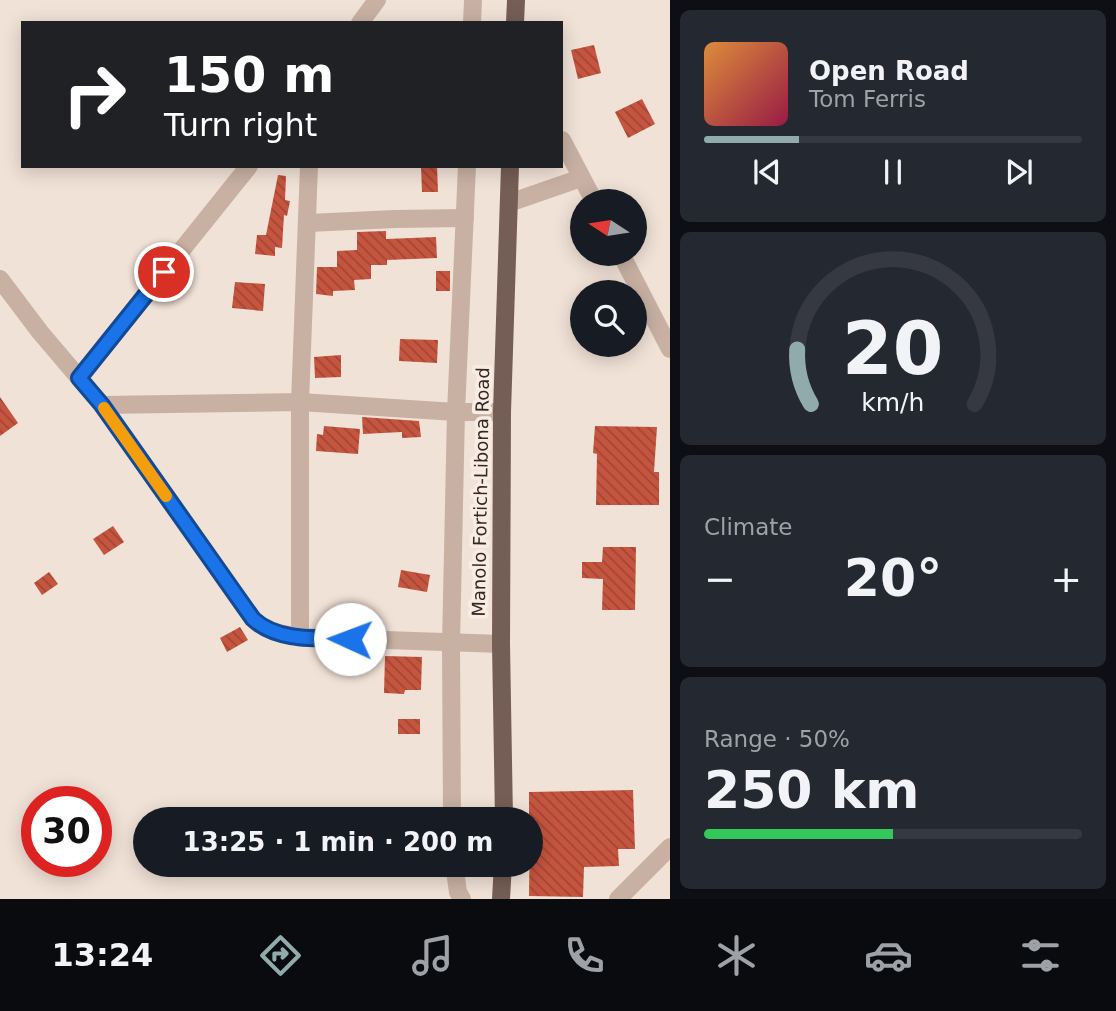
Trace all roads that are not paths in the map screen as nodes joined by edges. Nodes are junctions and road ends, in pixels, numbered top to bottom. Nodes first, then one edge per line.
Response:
1 (377, 0) edge
2 (473, 0) edge
3 (516, 0) edge
4 (361, 21) edge
5 (472, 21) edge
6 (515, 21) edge
7 (563, 142) edge
8 (247, 168) edge
9 (310, 168) edge
10 (467, 168) edge
11 (510, 168) edge
12 (582, 178) junction
13 (588, 189) edge
14 (509, 203) junction
15 (465, 218) junction
16 (308, 223) junction
17 (627, 266) edge
18 (0, 279) edge
19 (670, 349) edge
20 (79, 378) junction
21 (300, 402) junction
22 (102, 405) junction
23 (456, 412) junction
24 (502, 412) junction
25 (300, 637) junction
26 (451, 643) junction
27 (501, 644) junction
28 (452, 807) edge
29 (504, 807) edge
30 (670, 846) edge
31 (456, 877) edge
32 (502, 877) edge
33 (463, 899) edge
34 (501, 899) edge
35 (618, 899) edge

1 - 4 street
2 - 5 street
3 - 6 main road
7 - 12 street
8 - 20 street
9 - 16 street
10 - 15 street
11 - 14 main road, Manolo Fortich-Libona Road
12 - 13 street
12 - 14 street
14 - 24 main road, Manolo Fortich-Libona Road
15 - 16 street
15 - 23 street
16 - 21 street
17 - 19 street
18 - 20 street
20 - 22 street
21 - 22 street
21 - 23 street
21 - 25 street
22 - 25 street
23 - 24 street
23 - 26 street
24 - 27 main road, Manolo Fortich-Libona Road
25 - 26 street
26 - 27 street
26 - 28 street
27 - 29 main road, Manolo Fortich-Libona Road
30 - 35 street
31 - 33 street
32 - 34 main road

